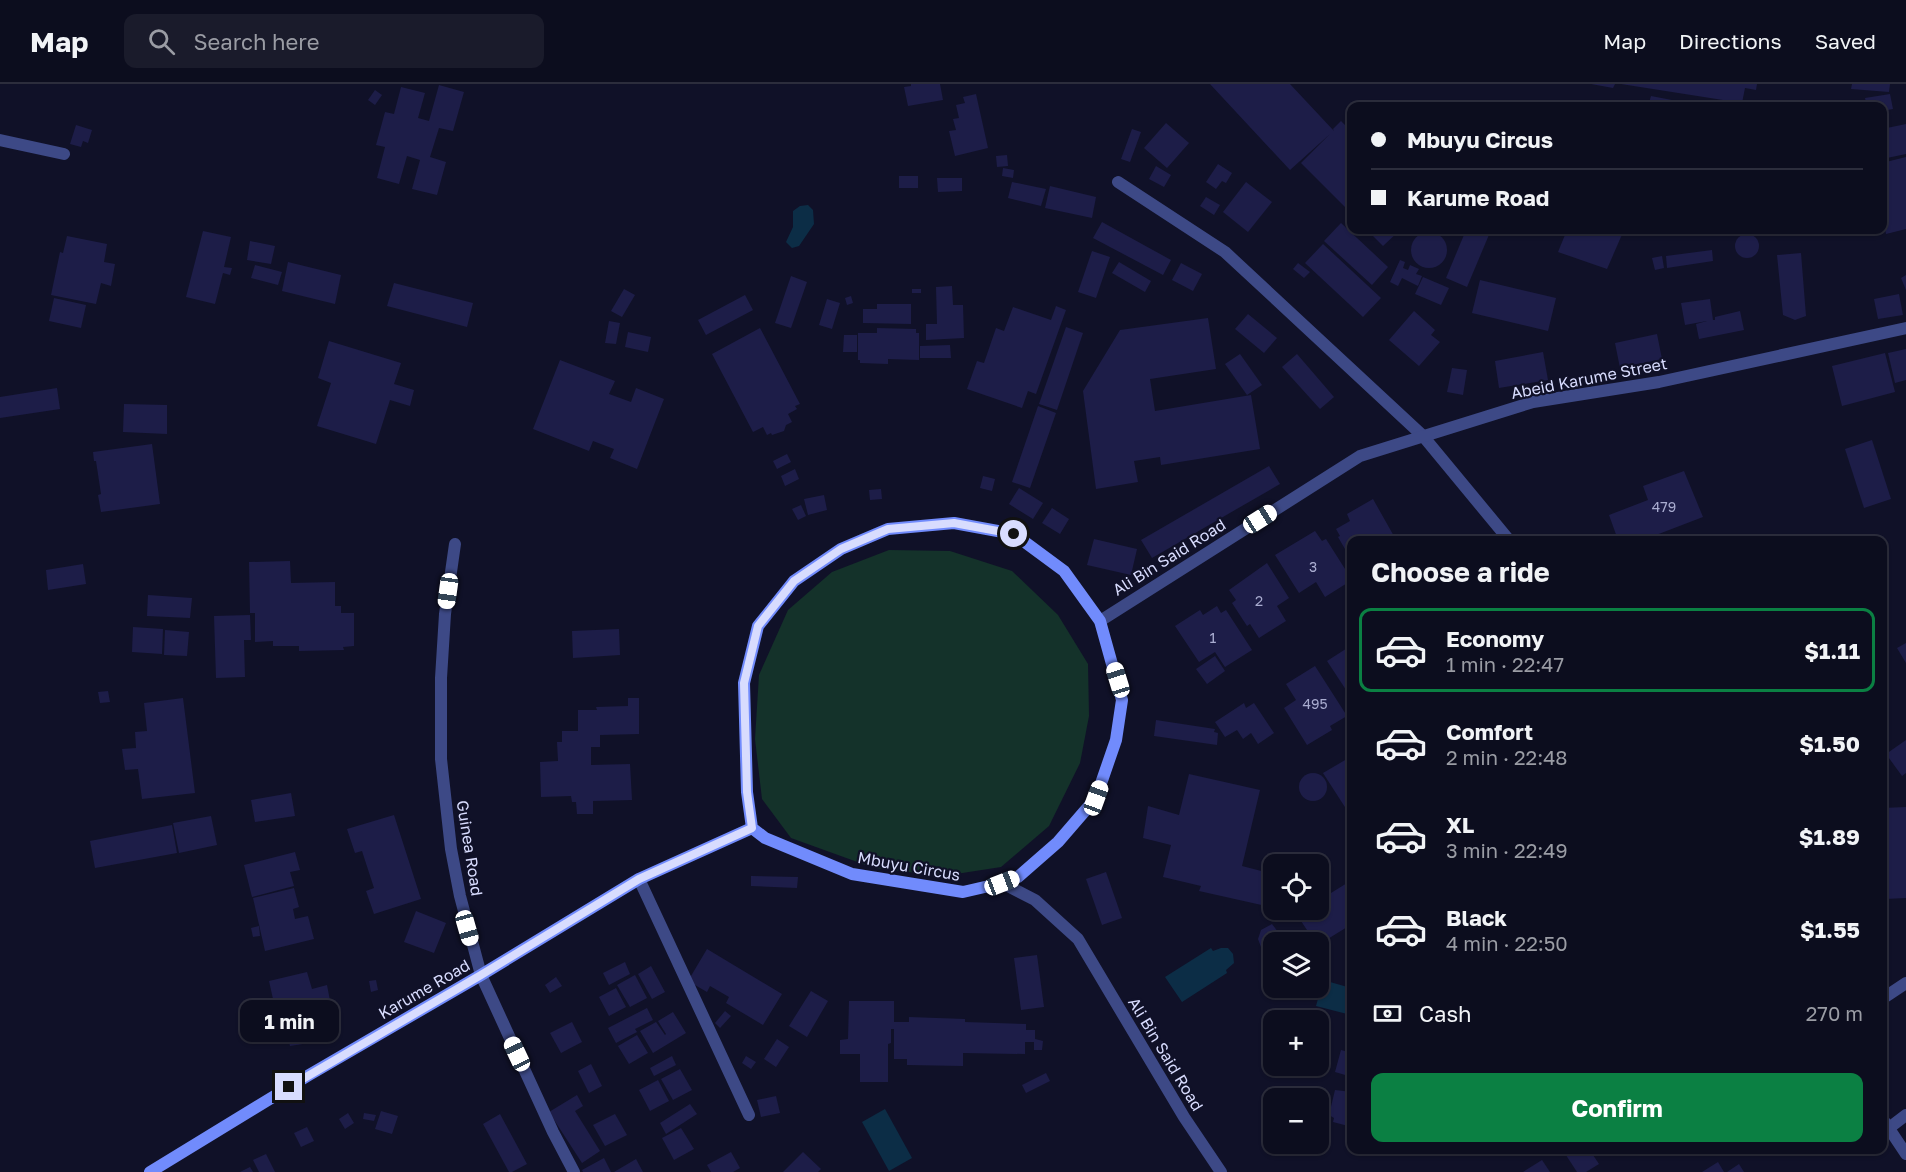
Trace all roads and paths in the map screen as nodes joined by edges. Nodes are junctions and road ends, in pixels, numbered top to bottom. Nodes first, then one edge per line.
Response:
1 (0, 140) edge
2 (64, 154) dead end
3 (1118, 182) dead end
4 (1906, 328) edge
5 (1423, 436) junction
6 (1506, 536) edge
7 (454, 544) dead end
8 (1100, 621) junction
9 (752, 828) junction
10 (639, 879) junction
11 (1002, 883) junction
12 (481, 975) junction
13 (1906, 983) edge
14 (1887, 996) edge
15 (749, 1115) dead end
16 (1906, 1115) edge
17 (1887, 1123) edge
18 (1887, 1125) edge
19 (1906, 1154) edge
20 (150, 1172) edge
21 (573, 1172) edge
22 (1221, 1172) edge

1 - 2 street
3 - 5 street
4 - 5 street, Abeid Karume Street
5 - 6 street
5 - 8 street, Ali Bin Said Road
7 - 12 street, Guinea Road
8 - 9 street, Mbuyu Circus
8 - 11 street, Mbuyu Circus
9 - 10 street, Karume Road
9 - 11 street, Mbuyu Circus
10 - 12 street, Karume Road
10 - 15 street
11 - 22 street, Ali Bin Said Road
12 - 20 street, Karume Road
12 - 21 street, Guinea Road
13 - 14 street
16 - 17 street
18 - 19 street

